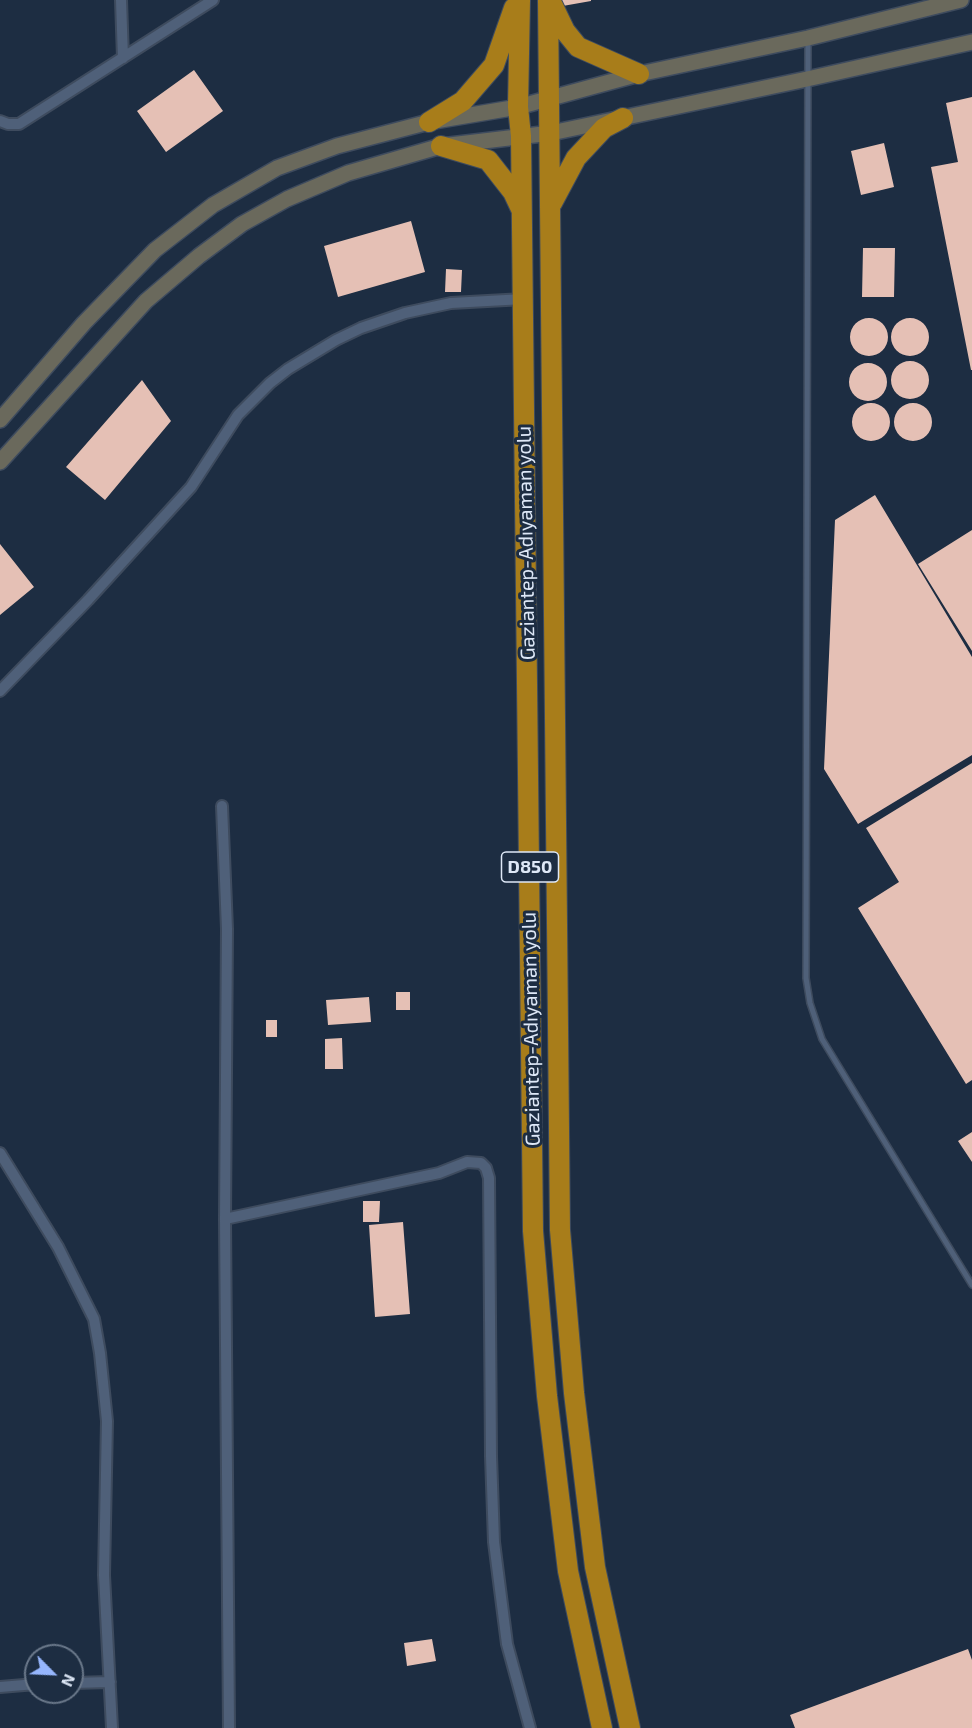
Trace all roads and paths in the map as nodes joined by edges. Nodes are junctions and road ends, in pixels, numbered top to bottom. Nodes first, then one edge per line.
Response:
1 (121, 0) edge
2 (213, 0) edge
3 (518, 0) edge
4 (549, 0) edge
5 (961, 0) edge
6 (808, 38) junction
7 (972, 42) edge
8 (123, 57) junction
9 (639, 74) junction
10 (807, 79) junction
11 (551, 98) junction
12 (518, 107) junction
13 (623, 118) junction
14 (429, 122) junction
15 (1, 124) edge
16 (551, 133) junction
17 (522, 136) junction
18 (441, 146) junction
19 (551, 206) junction
20 (522, 211) junction
21 (524, 299) junction
22 (0, 420) edge
23 (0, 462) edge
24 (0, 691) edge
25 (222, 806) dead end
26 (0, 1153) edge
27 (225, 1219) junction
28 (972, 1285) edge
29 (110, 1682) junction
30 (84, 1683) edge
31 (24, 1685) edge
32 (0, 1687) edge
33 (112, 1728) edge
34 (229, 1728) edge
35 (530, 1728) edge
36 (602, 1728) edge
37 (630, 1728) edge

1 - 8 street
2 - 8 street
3 - 12 highway, Gaziantep-Adıyaman yolu / D850
3 - 14 highway
4 - 9 highway
4 - 11 highway, Gaziantep-Adıyaman yolu / D850
5 - 6 street
6 - 9 street
6 - 10 lane
7 - 10 street
8 - 15 street
9 - 11 street
10 - 13 street
10 - 28 lane
11 - 12 street
11 - 16 highway, Gaziantep-Adıyaman yolu / D850
12 - 14 street
12 - 17 highway, Gaziantep-Adıyaman yolu / D850
13 - 16 street
13 - 19 highway
14 - 22 street
16 - 17 street
16 - 19 highway, Gaziantep-Adıyaman yolu / D850
17 - 18 street
17 - 20 highway, Gaziantep-Adıyaman yolu / D850
18 - 20 highway
18 - 23 street
19 - 37 highway, Gaziantep-Adıyaman yolu / D850
20 - 21 highway, Gaziantep-Adıyaman yolu / D850
21 - 24 street
21 - 36 highway, Gaziantep-Adıyaman yolu / D850
25 - 27 street
26 - 29 street
27 - 34 street
27 - 35 street
29 - 30 street
29 - 33 street
31 - 32 street

